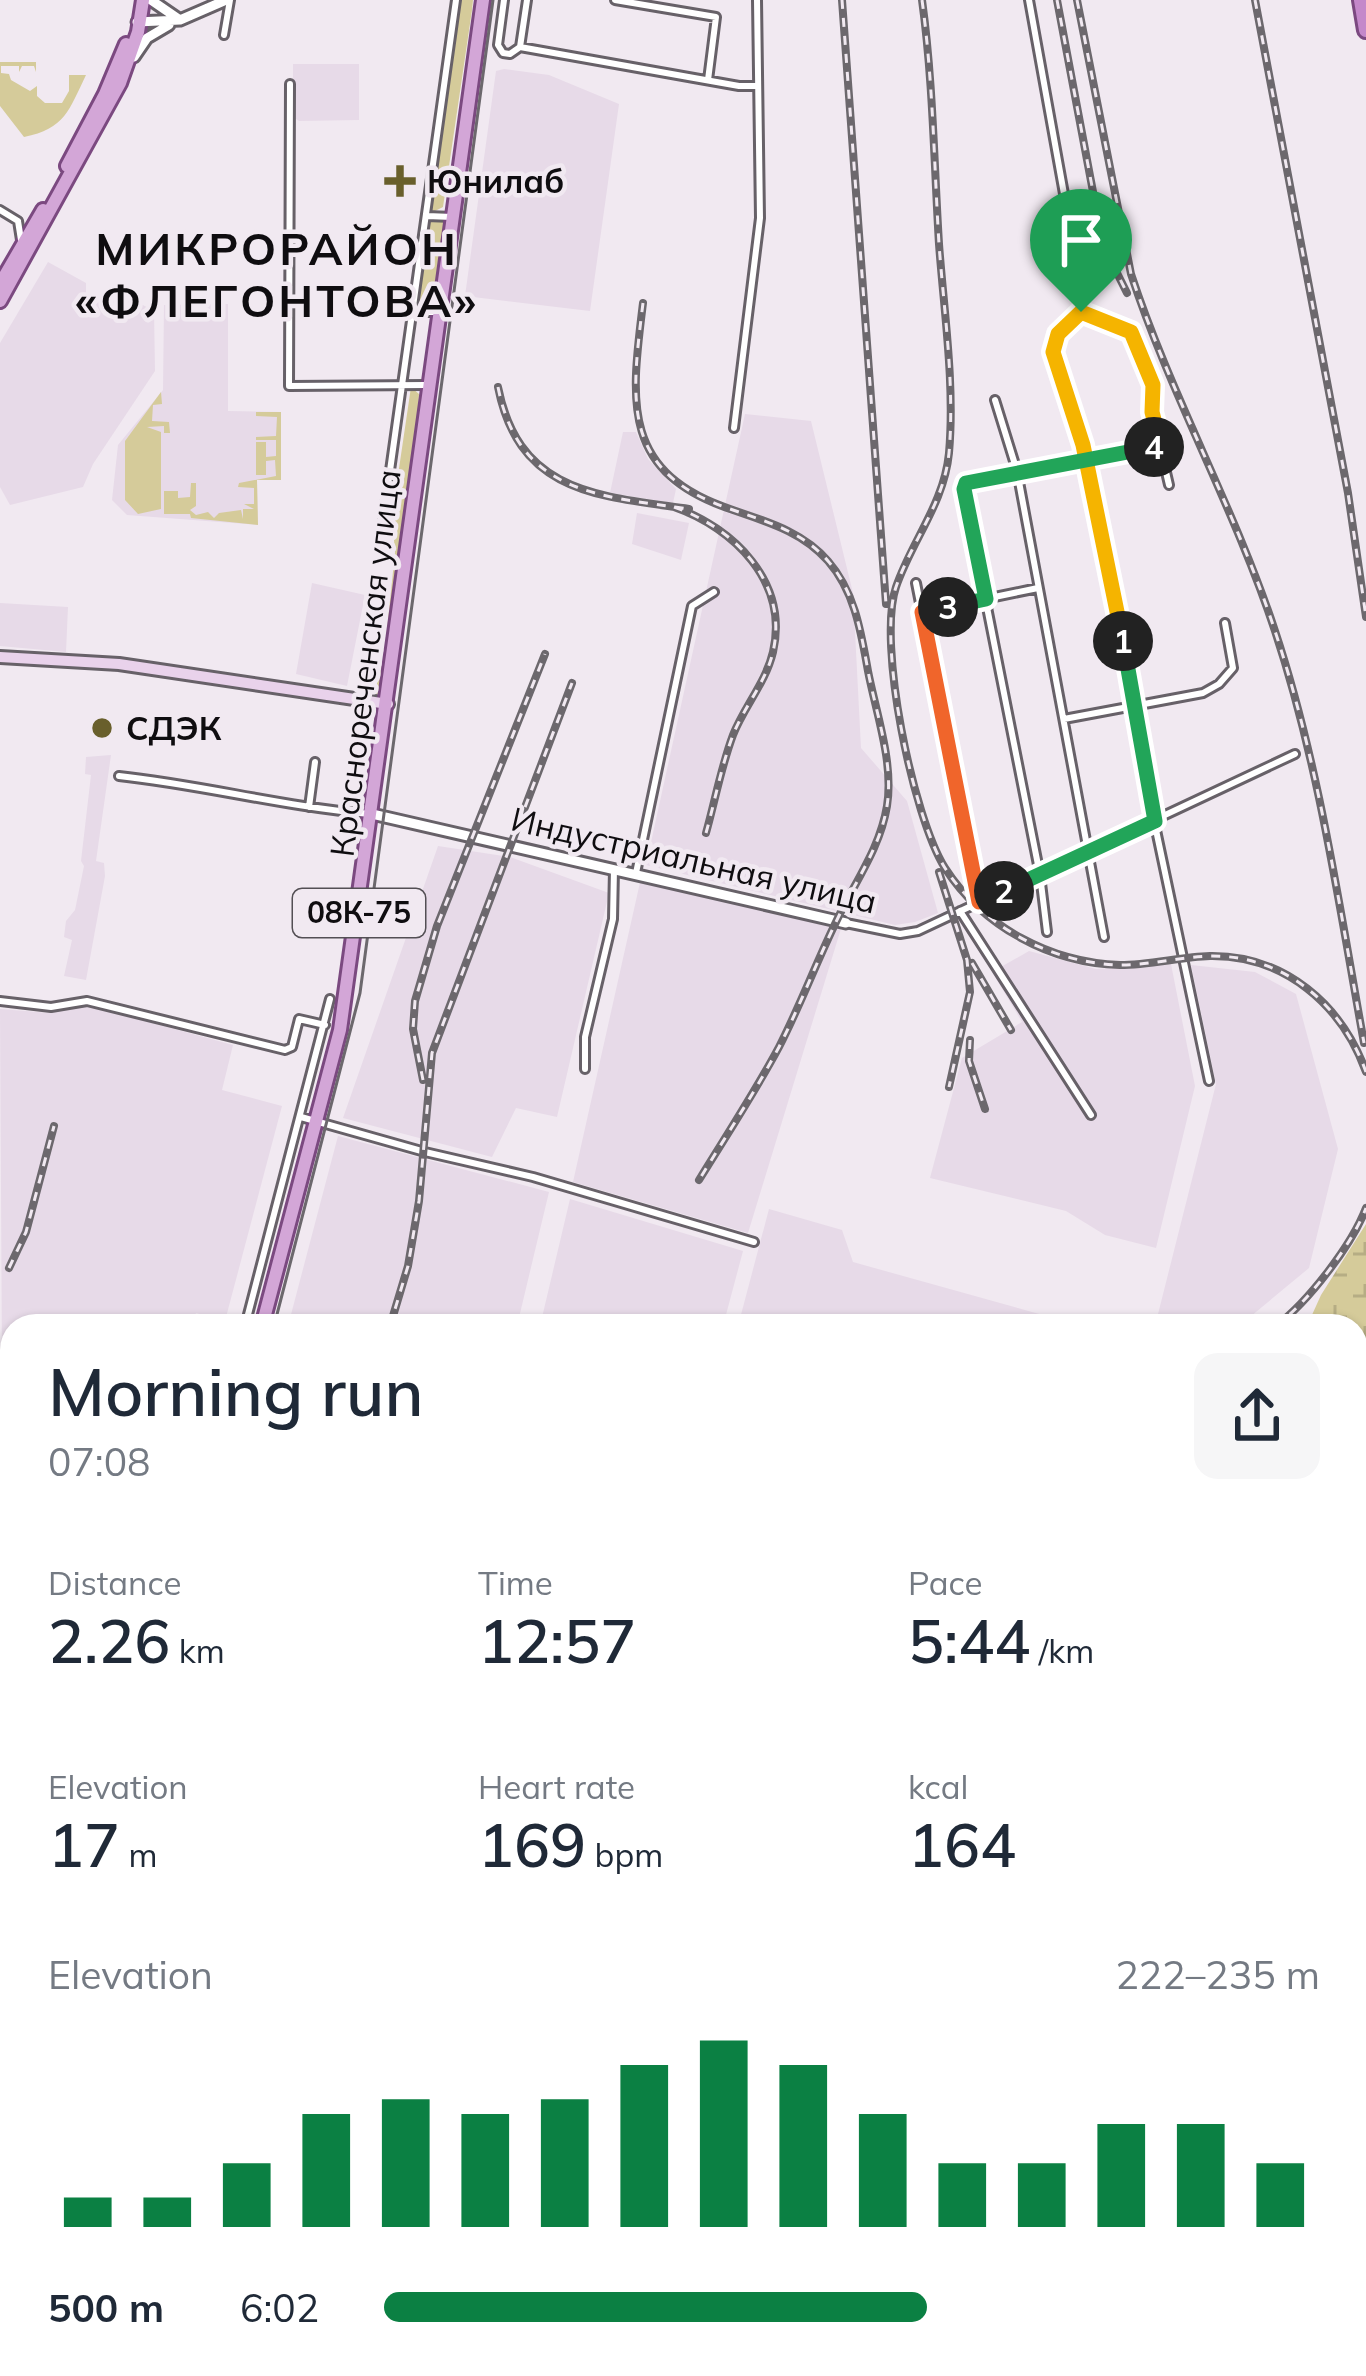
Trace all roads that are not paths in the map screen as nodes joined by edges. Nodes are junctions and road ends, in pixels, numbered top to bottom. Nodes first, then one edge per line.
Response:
1 (147, 0) edge
2 (456, 0) edge
3 (483, 0) edge
4 (504, 0) edge
5 (527, 0) edge
6 (615, 0) edge
7 (757, 0) edge
8 (1029, 0) edge
9 (1361, 0) edge
10 (221, 1) edge
11 (180, 20) junction
12 (137, 22) junction
13 (1366, 30) edge
14 (224, 35) dead end
15 (520, 47) junction
16 (123, 76) junction
17 (708, 80) junction
18 (290, 83) dead end
19 (758, 86) junction
20 (0, 210) edge
21 (42, 212) junction
22 (427, 216) junction
23 (452, 217) junction
24 (18, 221) junction
25 (19, 250) junction
26 (0, 284) edge
27 (0, 301) edge
28 (412, 312) junction
29 (439, 312) junction
30 (1081, 312) junction
31 (402, 385) junction
32 (428, 385) junction
33 (995, 400) dead end
34 (734, 428) dead end
35 (1161, 446) junction
36 (1086, 458) junction
37 (1017, 471) junction
38 (1169, 485) dead end
39 (380, 549) dead end
40 (916, 583) dead end
41 (1038, 588) junction
42 (714, 592) dead end
43 (986, 599) junction
44 (922, 612) junction
45 (1225, 623) dead end
46 (0, 657) edge
47 (388, 704) junction
48 (1136, 706) junction
49 (1064, 719) junction
50 (1295, 754) dead end
51 (315, 762) dead end
52 (119, 776) dead end
53 (308, 807) junction
54 (372, 814) junction
55 (1155, 821) junction
56 (1089, 853) junction
57 (614, 869) junction
58 (636, 873) junction
59 (1040, 875) junction
60 (979, 902) junction
61 (960, 911) junction
62 (846, 923) joint
63 (1047, 932) dead end
64 (1104, 937) dead end
65 (330, 999) dead end
66 (0, 1000) edge
67 (325, 1025) junction
68 (585, 1069) dead end
69 (1209, 1081) dead end
70 (1091, 1115) dead end
71 (302, 1117) junction
72 (317, 1121) junction
73 (754, 1242) dead end
74 (248, 1314) edge
75 (265, 1314) edge

1 - 11 street
1 - 12 main road
2 - 22 street
3 - 23 main road, Краснореченская улица
4 - 15 street
5 - 15 street
6 - 17 street
7 - 19 street
8 - 30 street
9 - 13 highway
10 - 11 street
10 - 14 street
11 - 12 street
11 - 16 street
12 - 16 main road
12 - 21 main road
15 - 17 street
16 - 27 main road
17 - 19 street
18 - 31 street
19 - 34 street
20 - 24 street
21 - 24 street
21 - 25 main road
22 - 23 street
22 - 28 street
23 - 29 main road, Краснореченская улица
24 - 25 street
25 - 26 main road
28 - 29 street
28 - 31 street
29 - 32 main road, Краснореченская улица
30 - 35 street
30 - 36 street
31 - 32 street
31 - 39 street
32 - 47 main road, Краснореченская улица
33 - 37 street
35 - 36 street
35 - 38 street
36 - 37 street
36 - 48 street
37 - 41 street
37 - 43 street
40 - 44 street
41 - 43 street
41 - 49 street
42 - 58 street
43 - 44 street
43 - 59 street
44 - 60 street
45 - 48 street
46 - 47 main road
47 - 54 main road, Краснореченская улица / 08К-75
48 - 49 street
48 - 55 street
49 - 56 street
50 - 55 street, Индустриальная улица
51 - 53 street
52 - 53 street, Индустриальная улица
53 - 54 street, Индустриальная улица
54 - 57 street, Индустриальная улица
54 - 72 main road, Краснореченская улица / 08К-75
55 - 56 street, Индустриальная улица
55 - 69 street
56 - 59 street, Индустриальная улица
56 - 64 street
57 - 58 street, Индустриальная улица
57 - 68 street
58 - 62 street, Индустриальная улица
59 - 60 street, Индустриальная улица
59 - 63 street
60 - 61 street, Индустриальная улица
61 - 62 street, Индустриальная улица
61 - 70 street
65 - 67 street
66 - 67 street
67 - 71 street
71 - 72 street
71 - 74 street
72 - 73 street
72 - 75 main road, Краснореченская улица / 08К-75

